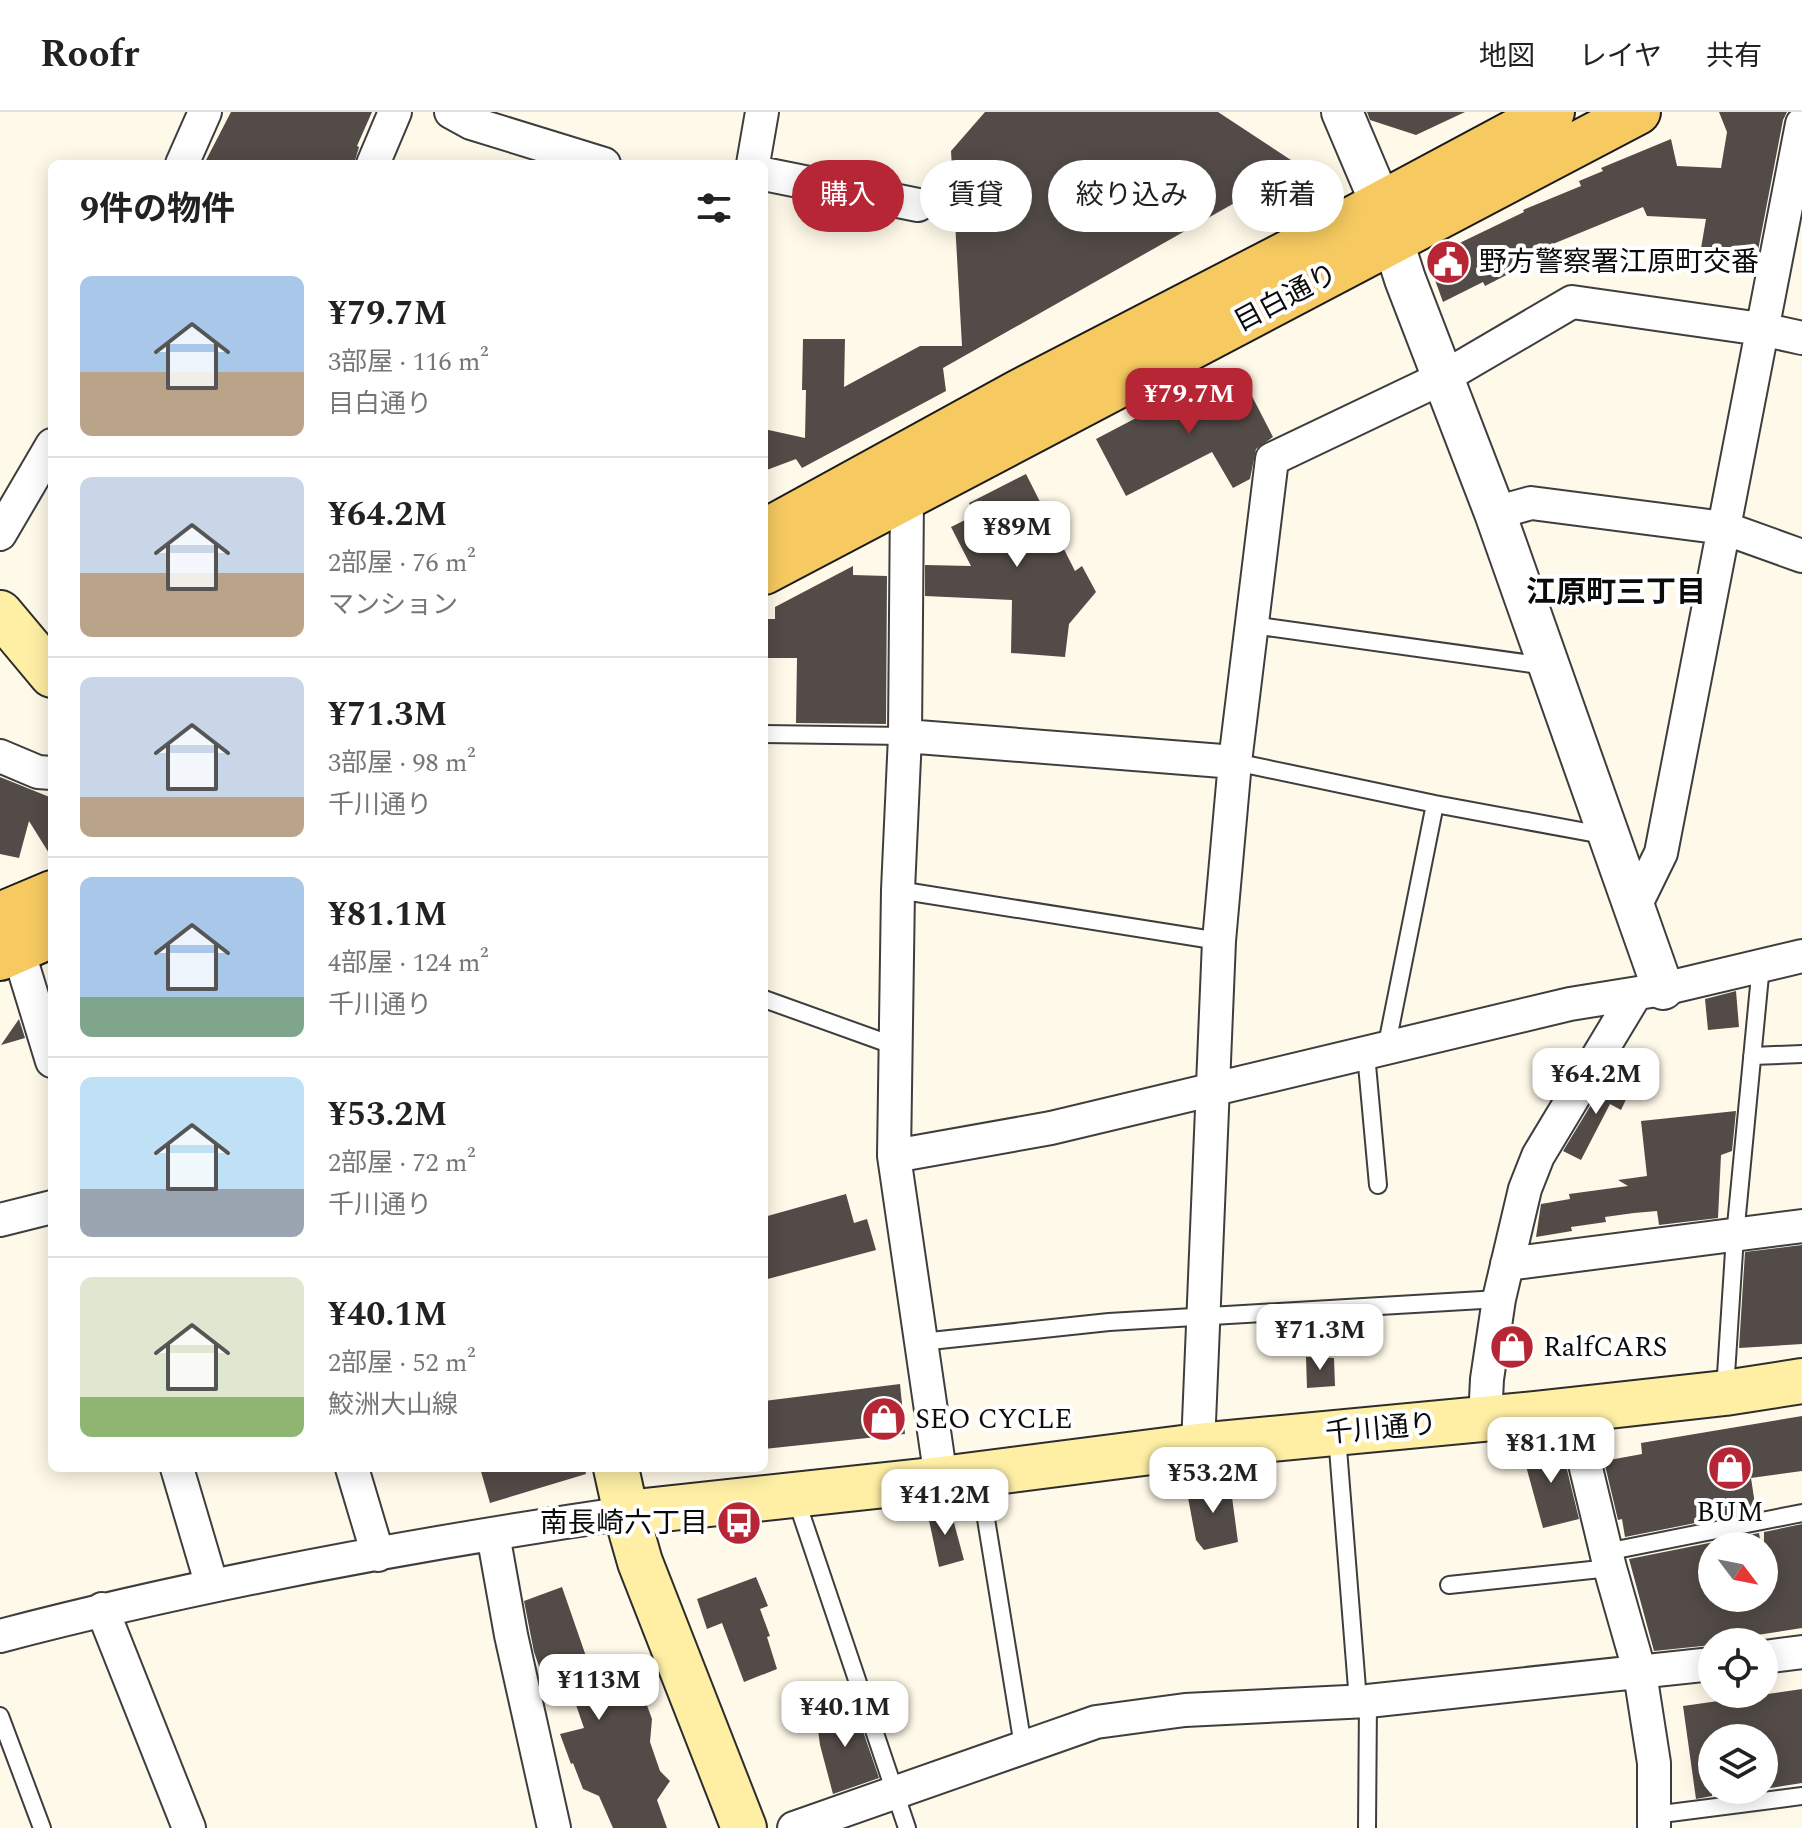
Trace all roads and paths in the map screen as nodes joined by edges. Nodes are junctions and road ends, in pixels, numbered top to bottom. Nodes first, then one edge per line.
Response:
1 (205, 112) edge
2 (395, 112) edge
3 (451, 112) edge
4 (762, 112) edge
5 (1342, 112) edge
6 (1552, 112) edge
7 (1638, 112) edge
8 (1802, 124) edge
9 (554, 157) edge
10 (184, 160) edge
11 (375, 160) edge
12 (575, 160) edge
13 (754, 160) edge
14 (768, 175) edge
15 (918, 205) dead end
16 (1387, 223) junction
17 (1761, 329) junction
18 (1802, 338) edge
19 (1444, 377) junction
20 (48, 452) edge
21 (907, 496) junction
22 (1495, 513) junction
23 (1724, 528) junction
24 (768, 530) edge
25 (0, 534) edge
26 (1802, 556) edge
27 (768, 570) edge
28 (0, 613) edge
29 (1252, 625) junction
30 (1547, 666) junction
31 (48, 670) edge
32 (768, 734) edge
33 (905, 736) junction
34 (0, 756) edge
35 (1235, 762) junction
36 (48, 773) edge
37 (1435, 804) junction
38 (1609, 836) junction
39 (898, 890) junction
40 (48, 898) edge
41 (1635, 906) junction
42 (18, 939) edge
43 (1219, 941) junction
44 (1802, 956) edge
45 (1761, 965) junction
46 (1649, 992) junction
47 (768, 1000) edge
48 (895, 1046) junction
49 (48, 1047) edge
50 (1376, 1051) junction
51 (1802, 1054) edge
52 (1752, 1056) junction
53 (1211, 1092) junction
54 (894, 1156) junction
55 (1378, 1185) dead end
56 (48, 1208) edge
57 (0, 1220) edge
58 (1802, 1226) edge
59 (1735, 1236) junction
60 (1507, 1264) junction
61 (1499, 1299) junction
62 (1203, 1316) junction
63 (921, 1342) junction
64 (1802, 1381) edge
65 (1725, 1393) junction
66 (1572, 1410) junction
67 (1485, 1419) junction
68 (1336, 1433) junction
69 (1198, 1446) junction
70 (178, 1472) edge
71 (353, 1472) edge
72 (617, 1472) edge
73 (960, 1476) junction
74 (794, 1494) junction
75 (626, 1513) junction
76 (1802, 1513) edge
77 (493, 1534) junction
78 (378, 1555) junction
79 (1608, 1560) junction
80 (1449, 1585) dead end
81 (212, 1586) junction
82 (102, 1609) junction
83 (0, 1636) edge
84 (1802, 1652) edge
85 (1778, 1655) edge
86 (1698, 1666) edge
87 (1640, 1673) junction
88 (1363, 1701) junction
89 (0, 1716) edge
90 (1023, 1746) junction
91 (895, 1794) junction
92 (1802, 1796) edge
93 (1654, 1822) edge
94 (42, 1828) edge
95 (189, 1828) edge
96 (554, 1828) edge
97 (744, 1828) edge
98 (794, 1828) edge
99 (907, 1828) edge
100 (1367, 1828) edge

1 - 10 street
2 - 11 street
3 - 9 street
4 - 13 street
5 - 16 street
6 - 16 main road, 目白通り
7 - 16 main road, 目白通り
8 - 17 street
9 - 12 street
14 - 15 street
16 - 19 street
16 - 21 main road, 目白通り
16 - 24 main road, 目白通り
17 - 18 street
17 - 19 street
17 - 23 street
19 - 22 street
19 - 29 street
20 - 25 street
21 - 27 main road, 目白通り
21 - 33 street
22 - 23 street
22 - 30 street
23 - 26 street
23 - 41 street
28 - 31 main road
29 - 30 lane
29 - 35 street
30 - 38 street
32 - 33 lane
33 - 35 street
33 - 39 street
34 - 36 street
35 - 37 lane
35 - 43 street
37 - 38 lane
37 - 50 lane
38 - 41 street
39 - 43 lane
39 - 48 street
40 - 42 main road
41 - 46 street
42 - 49 street
43 - 53 street
44 - 45 street
45 - 46 street
45 - 52 lane
46 - 50 street
46 - 60 street
47 - 48 lane
48 - 54 street
50 - 53 street
50 - 55 lane
51 - 52 lane
52 - 59 lane
53 - 54 street
53 - 62 street
54 - 63 street
56 - 57 street
58 - 59 street
59 - 60 street
59 - 65 lane
60 - 61 street
61 - 62 lane
61 - 67 street
62 - 63 lane
62 - 69 street
63 - 73 street
64 - 65 main road, 千川通り
65 - 66 main road, 千川通り
66 - 67 main road, 千川通り
66 - 79 street
67 - 68 main road, 千川通り
68 - 69 main road, 千川通り
68 - 88 lane
69 - 73 main road, 千川通り
70 - 81 street
71 - 78 street
72 - 75 main road
73 - 74 main road, 千川通り
73 - 90 lane
74 - 75 main road, 千川通り
74 - 91 lane
75 - 77 street
75 - 97 main road
76 - 79 lane
77 - 78 street
77 - 96 street
78 - 81 street
79 - 80 lane
79 - 87 street
81 - 82 street
82 - 83 street
82 - 95 street
84 - 85 street
86 - 87 street
87 - 88 street
87 - 93 street
88 - 90 street
88 - 100 lane
89 - 94 lane
90 - 91 street
91 - 98 street
91 - 99 lane
92 - 93 lane

